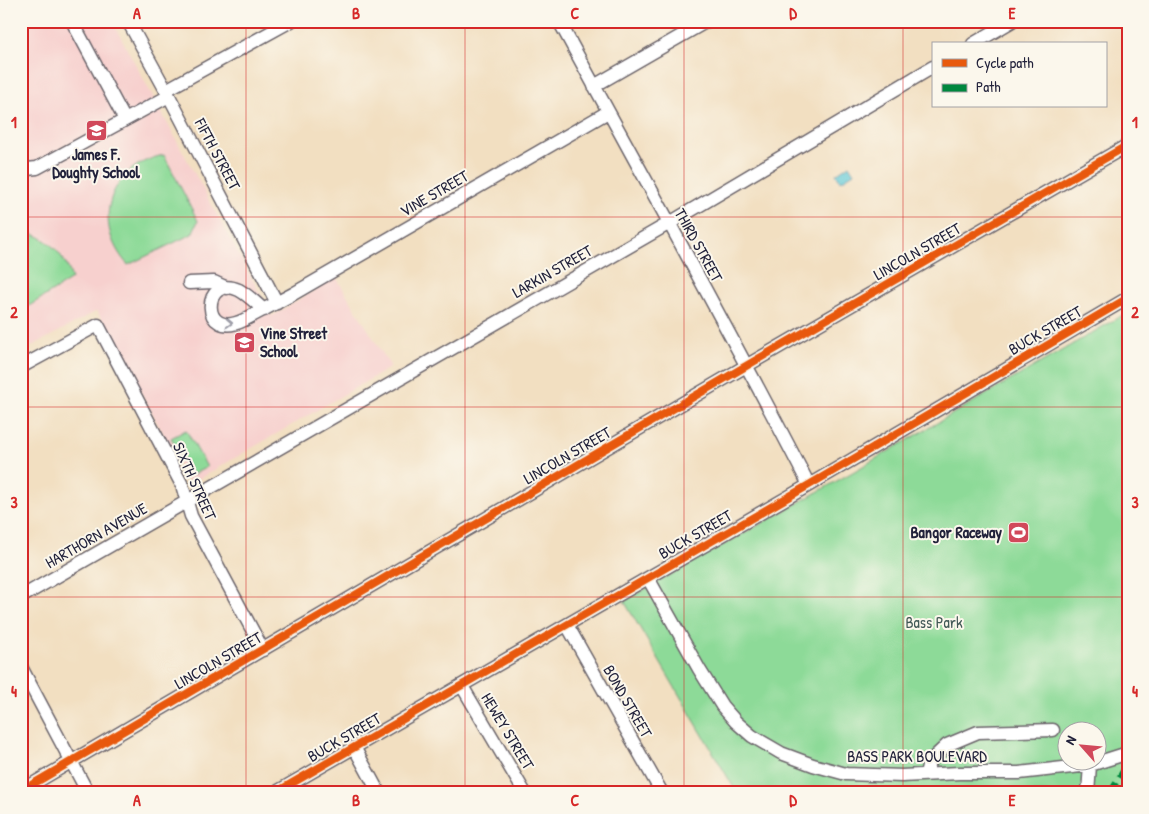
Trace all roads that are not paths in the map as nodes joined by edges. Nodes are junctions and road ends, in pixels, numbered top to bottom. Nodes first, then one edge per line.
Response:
1 (72, 21) edge
2 (128, 21) edge
3 (291, 21) edge
4 (559, 21) edge
5 (707, 21) edge
6 (1012, 21) edge
7 (976, 42) edge
8 (932, 68) edge
9 (594, 86) junction
10 (168, 93) junction
11 (608, 112) junction
12 (125, 120) junction
13 (1128, 145) edge
14 (21, 167) edge
15 (668, 224) junction
16 (189, 283) dead end
17 (227, 288) junction
18 (1128, 298) edge
19 (277, 303) junction
20 (264, 310) junction
21 (747, 366) junction
22 (21, 367) edge
23 (809, 485) junction
24 (187, 501) junction
25 (648, 578) junction
26 (21, 597) edge
27 (567, 625) junction
28 (263, 650) junction
29 (21, 667) edge
30 (462, 686) junction
31 (1053, 730) dead end
32 (354, 748) junction
33 (1128, 753) edge
34 (1106, 760) edge
35 (71, 762) junction
36 (1056, 769) edge
37 (1090, 772) edge
38 (926, 774) junction
39 (21, 791) edge
40 (88, 793) edge
41 (275, 793) edge
42 (379, 793) edge
43 (525, 793) edge
44 (662, 793) edge
45 (1088, 793) edge

1 - 12 street
2 - 10 street, FIFTH STREET
3 - 10 street
4 - 9 street, THIRD STREET
5 - 9 street
6 - 7 street
8 - 15 street, LARKIN STREET
9 - 11 street, THIRD STREET
10 - 12 street
10 - 19 street, FIFTH STREET
11 - 15 street, THIRD STREET
11 - 19 street, VINE STREET
12 - 14 street
13 - 21 street, LINCOLN STREET
15 - 21 street, THIRD STREET
15 - 24 street, LARKIN STREET
16 - 17 street
17 - 20 street
17 -> 20 street, VINE STREET
18 - 23 street, BUCK STREET
19 - 20 street, VINE STREET
21 - 23 street, THIRD STREET
21 - 28 street, LINCOLN STREET
22 - 24 street, SIXTH STREET
23 - 25 street, BUCK STREET
24 - 26 street, HARTHORN AVENUE
24 - 28 street, SIXTH STREET
25 - 27 street, BUCK STREET
25 - 38 street, BASS PARK BOULEVARD
27 - 30 street, BUCK STREET
27 - 44 street, BOND STREET
28 - 35 street, LINCOLN STREET
29 - 35 street
30 - 32 street, BUCK STREET
30 - 43 street, HEWEY STREET
31 - 38 street
32 - 41 street, BUCK STREET
32 - 42 street
33 - 34 street, BASS PARK BOULEVARD
35 - 39 street, LINCOLN STREET
35 - 40 street
36 - 38 street, BASS PARK BOULEVARD
37 - 45 street

